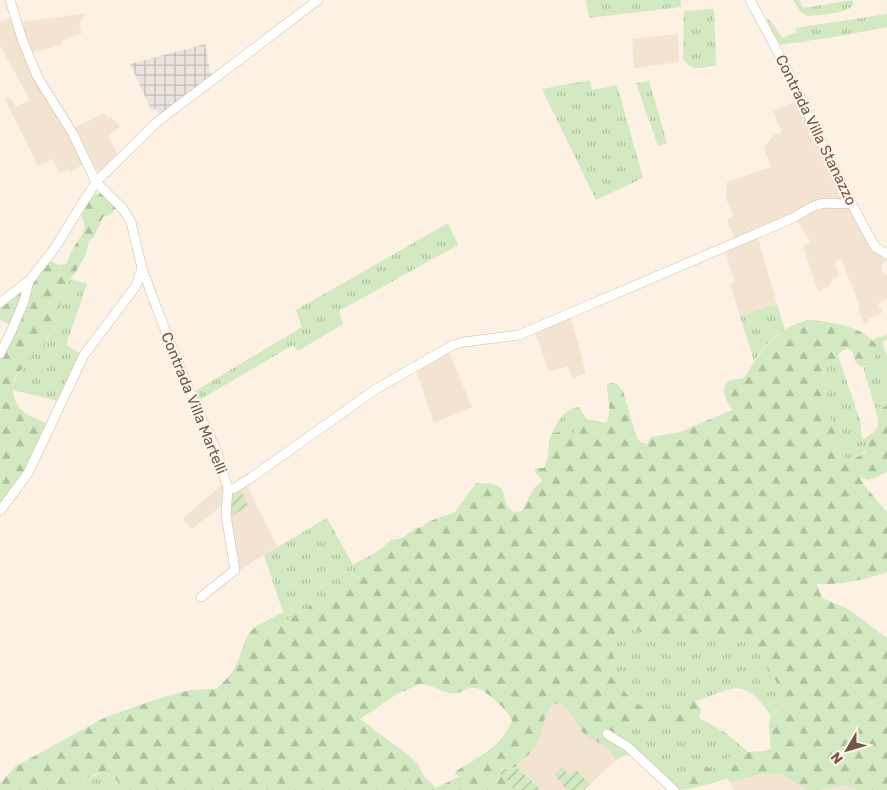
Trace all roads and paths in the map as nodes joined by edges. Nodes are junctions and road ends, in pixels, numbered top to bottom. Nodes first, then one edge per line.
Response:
1 (10, 0) edge
2 (318, 0) edge
3 (750, 0) edge
4 (96, 182) junction
5 (851, 203) junction
6 (887, 254) edge
7 (142, 268) junction
8 (28, 281) junction
9 (0, 304) edge
10 (0, 354) edge
11 (228, 488) junction
12 (0, 511) edge
13 (201, 597) dead end
14 (607, 734) dead end
15 (674, 790) edge

1 - 4 street, Contrada Villa Martelli
2 - 4 street
3 - 5 street, Contrada Villa Stanazzo
4 - 7 street, Contrada Villa Martelli
4 - 8 street
5 - 6 street, Contrada Villa Stanazzo
5 - 11 street
7 - 11 street, Contrada Villa Martelli
7 - 12 street
8 - 9 street
8 - 10 street
11 - 13 street, Contrada Villa Martelli
14 - 15 street

